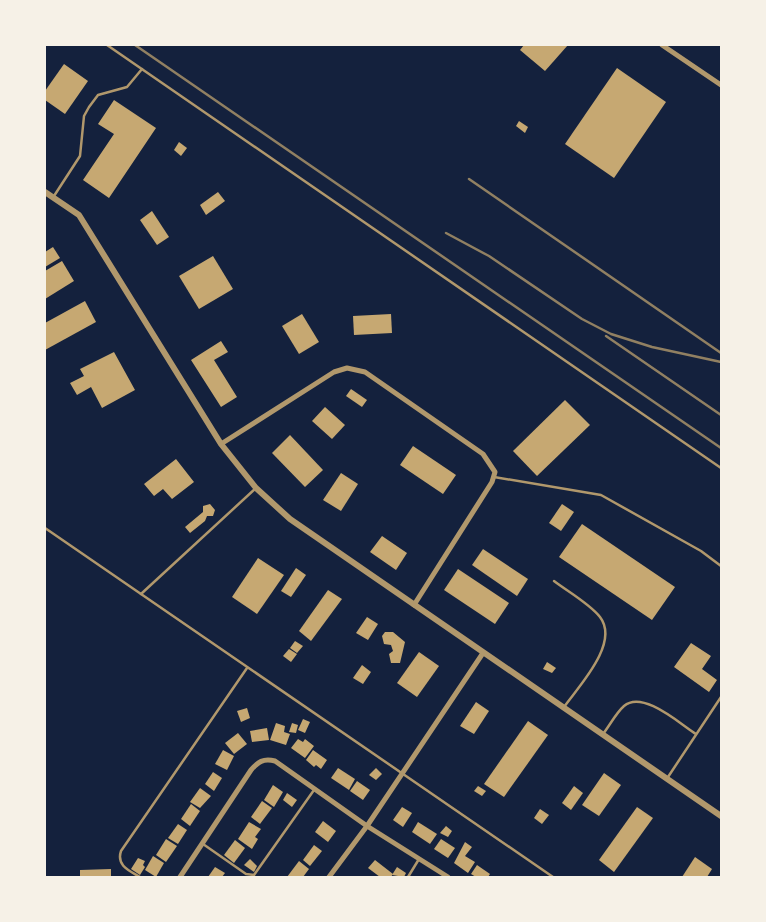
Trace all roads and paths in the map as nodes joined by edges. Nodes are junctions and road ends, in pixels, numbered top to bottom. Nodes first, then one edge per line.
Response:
1 (107, 45) edge
2 (662, 45) edge
3 (142, 69) junction
4 (721, 85) edge
5 (45, 192) edge
6 (54, 196) junction
7 (221, 444) junction
8 (721, 468) edge
9 (494, 477) junction
10 (256, 488) junction
11 (45, 528) edge
12 (721, 566) edge
13 (554, 581) dead end
14 (141, 594) junction
15 (414, 605) junction
16 (483, 654) junction
17 (247, 668) junction
18 (721, 697) edge
19 (563, 708) junction
20 (696, 734) junction
21 (602, 735) junction
22 (402, 774) junction
23 (666, 779) junction
24 (314, 790) junction
25 (721, 816) edge
26 (367, 826) junction
27 (202, 844) junction
28 (420, 858) junction
29 (140, 877) edge
30 (180, 877) edge
31 (329, 877) edge
32 (408, 877) edge
33 (448, 877) edge
34 (553, 877) edge

1 - 3 lane
2 - 4 street
3 - 6 lane
3 - 8 lane
5 - 6 street
6 - 7 street
7 - 9 street
7 - 10 street
9 - 12 lane
9 - 15 street
10 - 14 lane
10 - 15 street
11 - 14 lane
13 - 19 lane
14 - 17 lane
15 - 16 street
16 - 19 street
16 - 22 street
17 - 22 lane
17 - 29 lane
18 - 20 lane
19 - 21 street
20 - 21 lane
20 - 23 lane
21 - 23 street
22 - 26 street
22 - 34 lane
23 - 25 street
24 - 26 street
24 - 27 lane
24 - 27 street
26 - 28 street
26 - 31 street
27 - 30 street
28 - 32 lane
28 - 33 street

